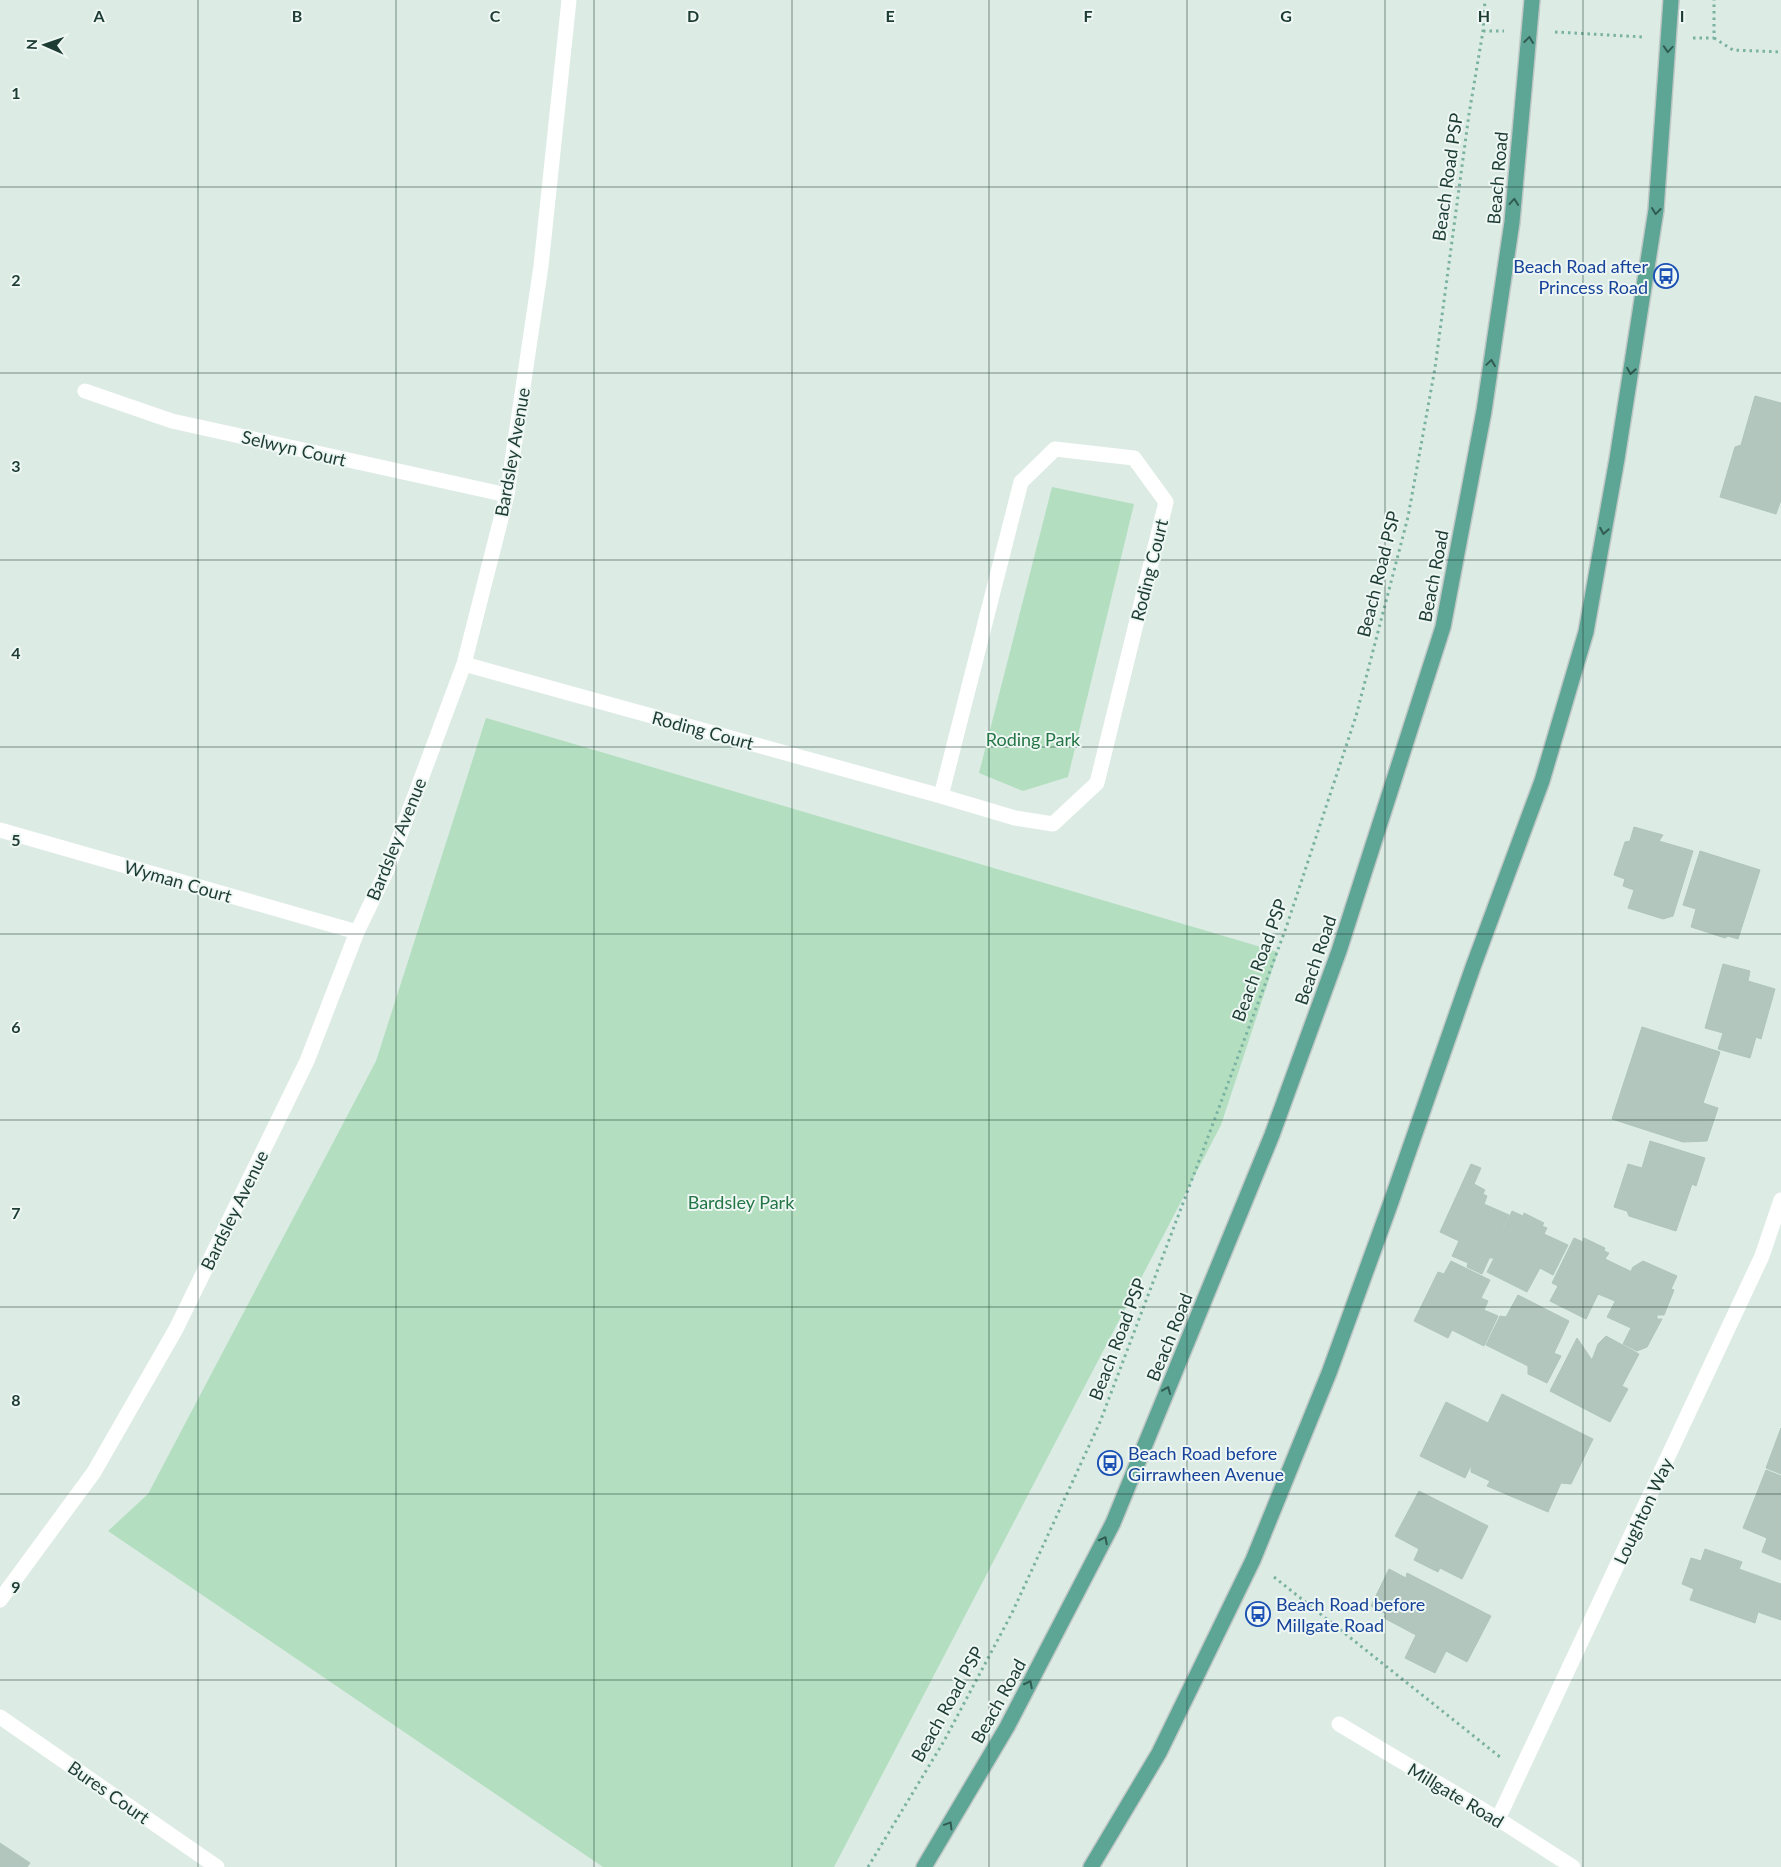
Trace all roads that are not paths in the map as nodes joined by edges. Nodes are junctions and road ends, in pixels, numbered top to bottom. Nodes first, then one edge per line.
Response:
1 (569, 0) edge
2 (1532, 0) edge
3 (1671, 0) edge
4 (84, 391) dead end
5 (507, 495) junction
6 (464, 664) junction
7 (941, 796) junction
8 (0, 830) edge
9 (357, 932) junction
10 (1781, 1200) edge
11 (0, 1600) edge
12 (0, 1717) edge
13 (1338, 1724) dead end
14 (1498, 1819) junction
15 (217, 1867) edge
16 (924, 1867) edge
17 (1091, 1867) edge
18 (1573, 1867) edge

1 - 5 street, Bardsley Avenue
16 -> 2 main road, Beach Road
3 -> 17 main road
4 - 5 street, Selwyn Court
5 - 6 street, Bardsley Avenue
6 - 7 street, Roding Court
6 - 9 street, Bardsley Avenue
7 - 7 street, Roding Court
8 - 9 street, Wyman Court
9 - 11 street, Bardsley Avenue
10 - 14 street, Loughton Way
12 - 15 street, Bures Court
13 - 14 street, Millgate Road
14 - 18 street, Millgate Road

